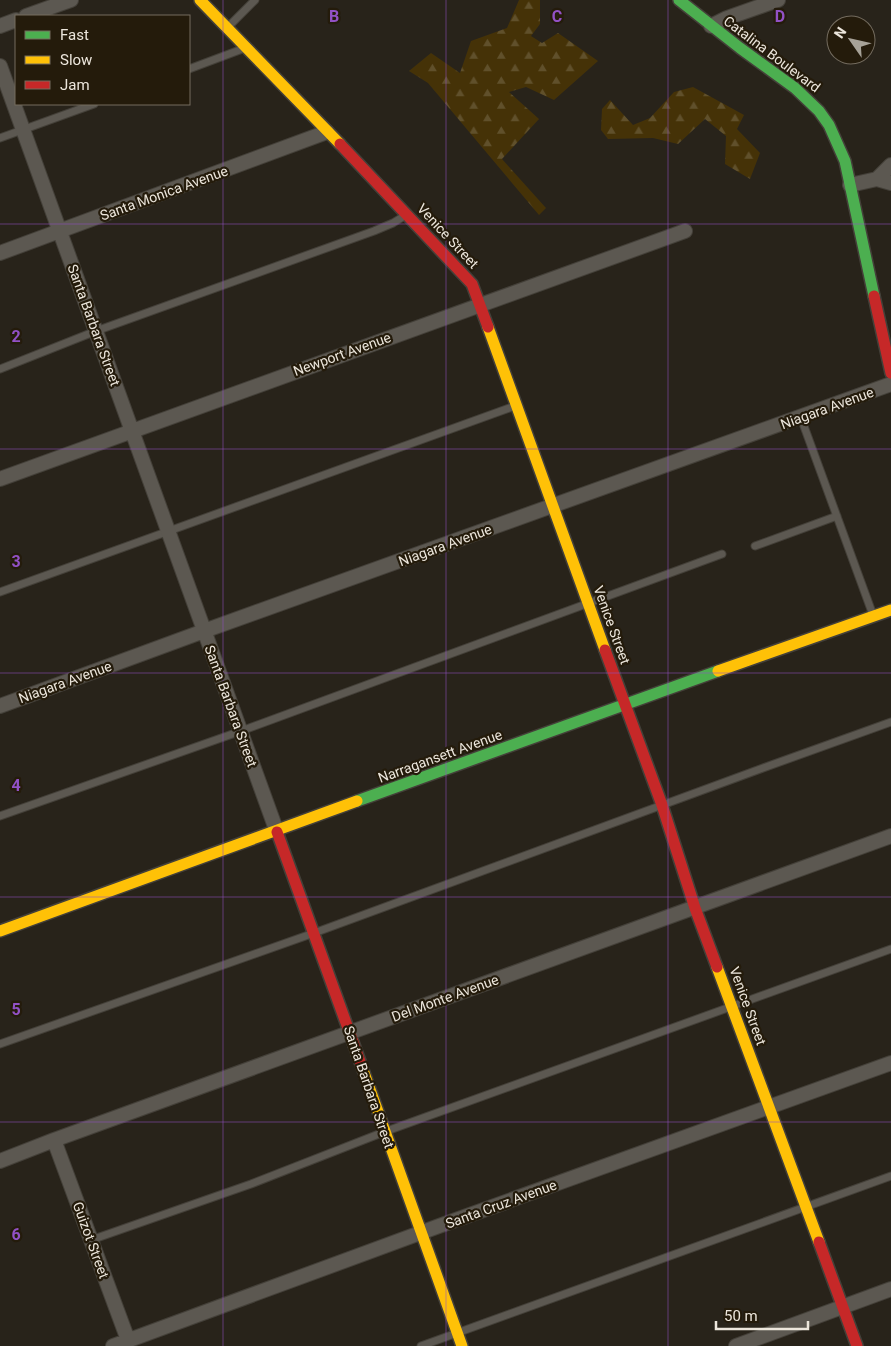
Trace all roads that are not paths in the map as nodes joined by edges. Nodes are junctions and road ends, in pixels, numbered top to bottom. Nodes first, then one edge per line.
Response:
1 (70, 0) edge
2 (200, 0) edge
3 (255, 0) edge
4 (679, 0) edge
5 (778, 0) edge
6 (29, 15) edge
7 (15, 20) edge
8 (0, 26) edge
9 (711, 26) junction
10 (227, 27) junction
11 (247, 47) junction
12 (0, 66) edge
13 (190, 68) edge
14 (91, 105) edge
15 (23, 130) junction
16 (327, 132) junction
17 (0, 138) edge
18 (891, 165) edge
19 (876, 179) junction
20 (891, 183) edge
21 (850, 185) junction
22 (407, 214) junction
23 (685, 230) dead end
24 (60, 231) junction
25 (0, 253) edge
26 (479, 305) junction
27 (96, 331) junction
28 (0, 368) edge
29 (891, 373) edge
30 (891, 384) edge
31 (516, 406) junction
32 (801, 418) junction
33 (131, 431) junction
34 (0, 479) edge
35 (552, 506) junction
36 (837, 516) junction
37 (168, 531) junction
38 (755, 546) dead end
39 (722, 554) dead end
40 (0, 592) edge
41 (588, 604) junction
42 (891, 610) edge
43 (874, 616) junction
44 (204, 631) junction
45 (624, 704) junction
46 (0, 706) edge
47 (891, 722) edge
48 (241, 731) junction
49 (662, 805) junction
50 (0, 816) edge
51 (277, 832) junction
52 (891, 836) edge
53 (695, 908) junction
54 (0, 932) edge
55 (314, 933) junction
56 (891, 949) edge
57 (732, 1007) junction
58 (350, 1033) junction
59 (0, 1044) edge
60 (891, 1063) edge
61 (769, 1108) junction
62 (384, 1132) junction
63 (54, 1140) junction
64 (1, 1158) edge
65 (891, 1176) edge
66 (806, 1206) junction
67 (421, 1233) junction
68 (91, 1240) junction
69 (891, 1289) edge
70 (843, 1307) junction
71 (457, 1334) junction
72 (128, 1340) junction
73 (113, 1346) edge
74 (421, 1346) edge
75 (462, 1346) edge
76 (736, 1346) edge
77 (857, 1346) edge

1 - 6 street
2 - 10 street, Venice Street
3 - 10 lane
4 - 9 street, Catalina Boulevard
5 - 9 street
7 - 8 street
9 - 21 street, Catalina Boulevard
10 - 11 street, Venice Street
11 - 13 lane
11 - 16 street, Venice Street
12 - 15 street, Santa Barbara Street
14 - 15 lane
15 - 17 lane
15 - 24 street, Santa Barbara Street
16 - 22 street, Venice Street
16 - 24 street, Santa Monica Avenue
18 - 19 street
19 - 20 street
19 - 21 street
21 - 29 street, Catalina Boulevard
22 - 26 street, Venice Street
22 - 27 lane
23 - 26 street, Newport Avenue
24 - 25 street, Santa Monica Avenue
24 - 27 street, Santa Barbara Street
26 - 31 street, Venice Street
26 - 33 street, Newport Avenue
27 - 28 lane
27 - 33 street, Santa Barbara Street
30 - 32 street, Niagara Avenue
31 - 35 street, Venice Street
31 - 37 lane
32 - 35 street, Niagara Avenue
32 - 36 lane
33 - 34 street, Newport Avenue
33 - 37 street, Santa Barbara Street
35 - 41 street, Venice Street
35 - 44 street, Niagara Avenue
36 - 38 lane
36 - 43 lane
37 - 40 lane
37 - 44 street, Santa Barbara Street
39 - 41 lane
41 - 45 street, Venice Street
41 - 48 lane
42 - 43 street, Narragansett Avenue
43 - 45 street, Narragansett Avenue
44 - 46 street, Niagara Avenue
44 - 48 street, Santa Barbara Street
45 - 49 street, Venice Street
45 - 51 street, Narragansett Avenue
47 - 49 lane
48 - 50 lane
48 - 51 street, Santa Barbara Street
49 - 53 street, Venice Street
49 - 55 lane
51 - 54 street, Narragansett Avenue
51 - 55 street, Santa Barbara Street
52 - 53 street, Del Monte Avenue
53 - 57 street, Venice Street
53 - 58 street, Del Monte Avenue
55 - 58 street, Santa Barbara Street
55 - 59 lane
56 - 57 lane
57 - 61 street, Venice Street
57 - 62 lane
58 - 62 street, Santa Barbara Street
58 - 63 street, Del Monte Avenue
60 - 61 street, Santa Cruz Avenue
61 - 66 street, Venice Street
61 - 67 street, Santa Cruz Avenue
62 - 67 street, Santa Barbara Street
62 - 68 lane
63 - 64 street, Del Monte Avenue
63 - 68 street, Guizot Street
65 - 66 lane
66 - 70 street, Venice Street
66 - 71 lane
67 - 71 street, Santa Barbara Street
67 - 72 street, Santa Cruz Avenue
68 - 72 street, Guizot Street
69 - 70 street
70 - 76 street
70 - 77 street, Venice Street
71 - 74 lane
71 - 75 street, Santa Barbara Street
72 - 73 street, Santa Cruz Avenue

